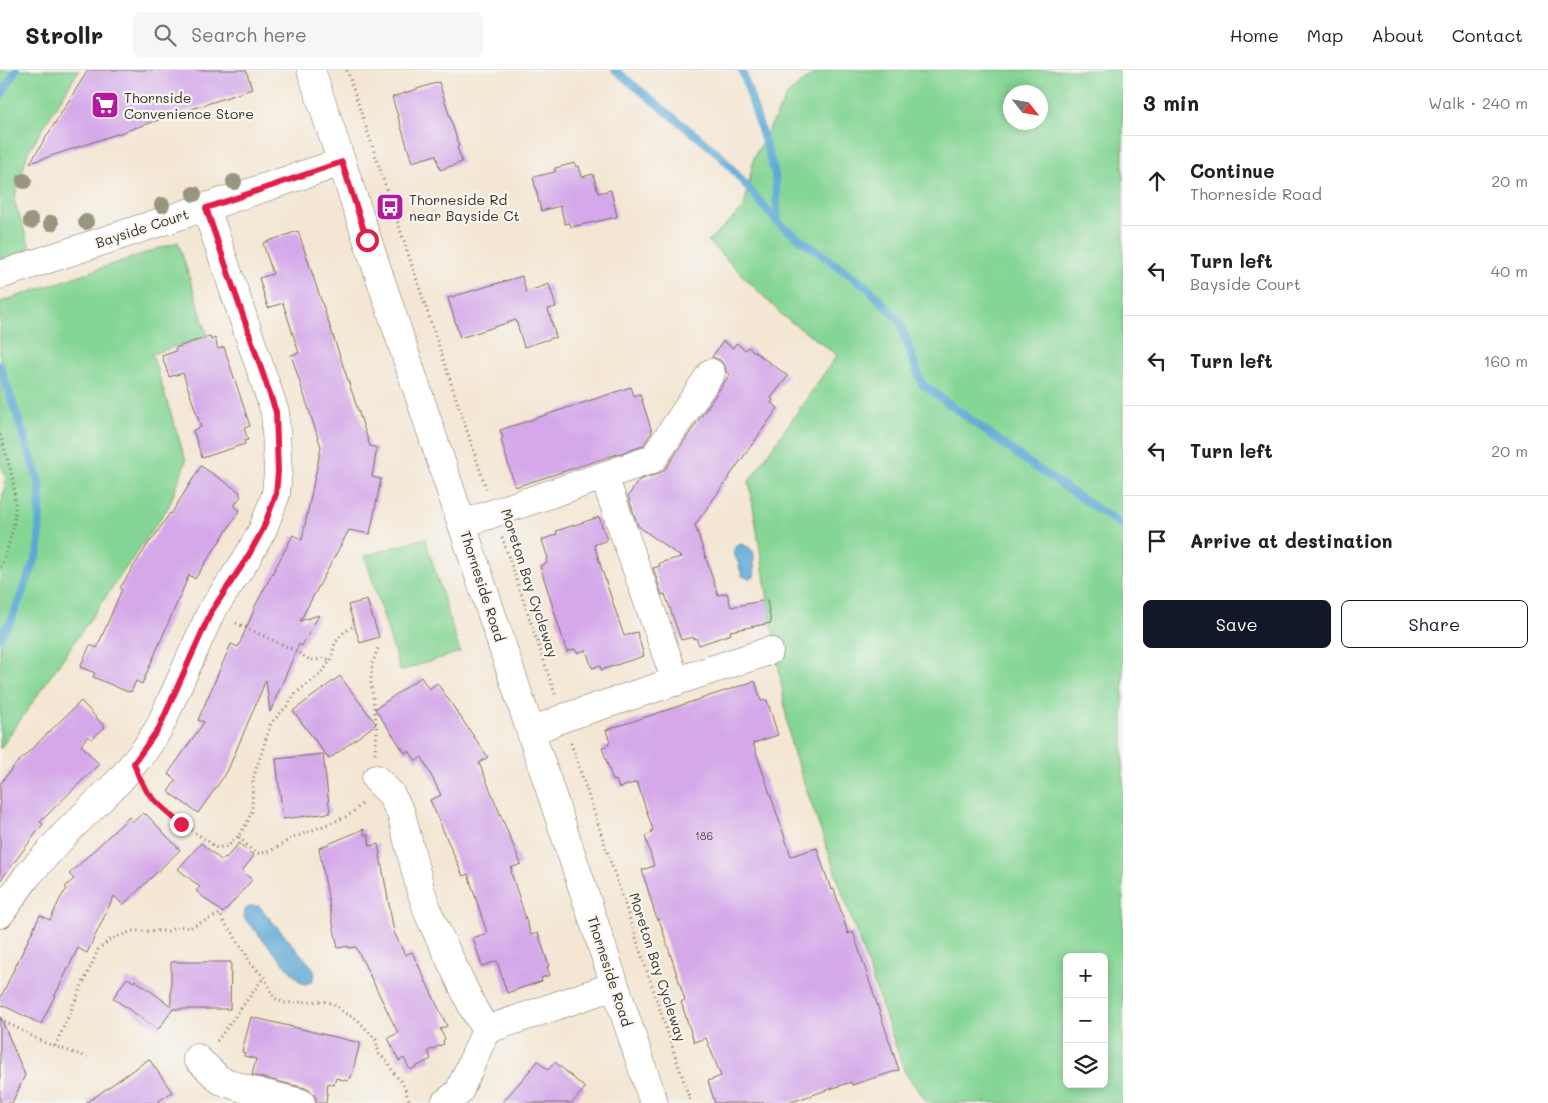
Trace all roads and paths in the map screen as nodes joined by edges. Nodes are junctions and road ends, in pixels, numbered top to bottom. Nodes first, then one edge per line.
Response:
1 (311, 70) edge
2 (347, 70) edge
3 (342, 162) junction
4 (206, 208) junction
5 (2, 274) edge
6 (711, 373) dead end
7 (0, 435) edge
8 (604, 476) junction
9 (494, 512) junction
10 (462, 524) junction
11 (0, 569) edge
12 (212, 611) junction
13 (352, 627) dead end
14 (378, 646) dead end
15 (769, 651) dead end
16 (331, 659) junction
17 (676, 682) junction
18 (562, 718) junction
19 (531, 732) junction
20 (134, 763) junction
21 (376, 779) junction
22 (238, 836) junction
23 (0, 914) edge
24 (264, 977) junction
25 (614, 986) junction
26 (0, 1020) edge
27 (486, 1030) junction
28 (55, 1046) junction
29 (87, 1057) dead end
30 (199, 1060) joint
31 (458, 1099) edge
32 (302, 1103) edge
33 (410, 1103) edge
34 (654, 1103) edge
35 (691, 1103) edge

1 - 3 street, Thorneside Road
2 - 9 path, Moreton Bay Cycleway
3 - 4 street, Bayside Court
3 - 10 street, Thorneside Road
4 - 5 street, Bayside Court
4 - 12 street
6 - 8 street
7 - 11 path
8 - 9 street
8 - 17 street
9 - 10 street
9 - 18 path, Moreton Bay Cycleway
10 - 19 street, Thorneside Road
12 - 16 path
12 - 20 street
13 - 16 path
14 - 21 path
15 - 17 street
16 - 22 path
17 - 18 street
18 - 19 street
18 - 35 path, Moreton Bay Cycleway
19 - 25 street, Thorneside Road
20 - 22 path
20 - 23 street
21 - 22 path
21 - 27 street
24 - 28 path
24 - 30 path
24 - 33 path
25 - 27 street
25 - 34 street, Thorneside Road
26 - 28 path
27 - 31 street
28 - 29 path
30 - 32 street

